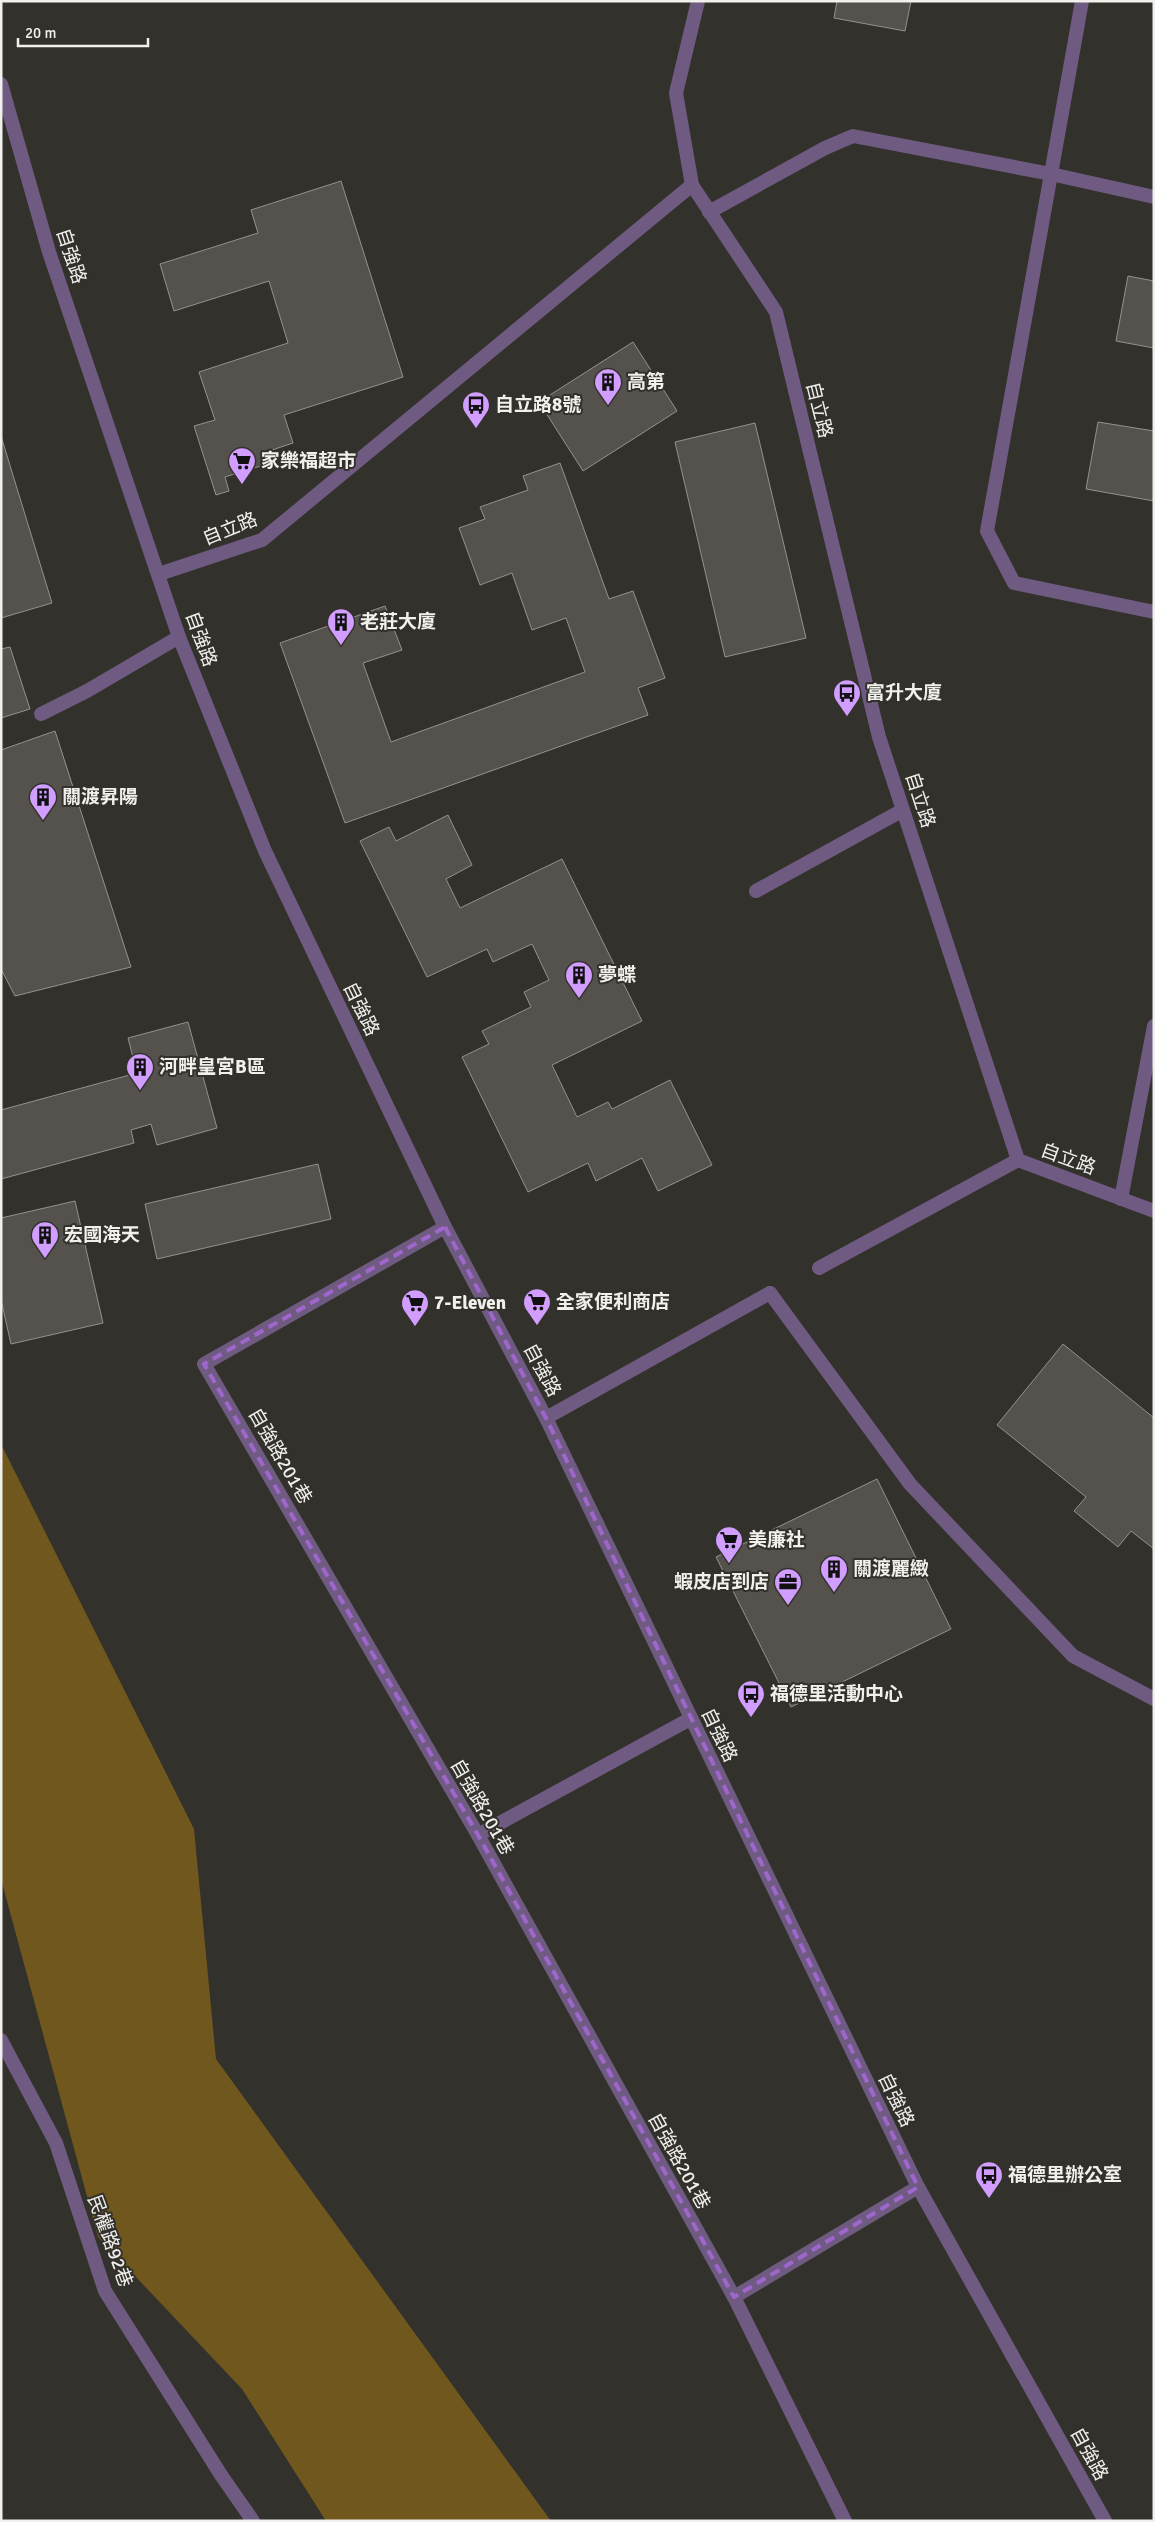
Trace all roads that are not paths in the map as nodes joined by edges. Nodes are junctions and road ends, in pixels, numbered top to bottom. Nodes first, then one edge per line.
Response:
1 (698, 1) edge
2 (1082, 1) edge
3 (1, 84) edge
4 (1051, 174) junction
5 (692, 185) junction
6 (1154, 197) edge
7 (709, 212) junction
8 (159, 574) junction
9 (1154, 612) edge
10 (179, 637) junction
11 (41, 714) dead end
12 (903, 810) junction
13 (756, 891) dead end
14 (1154, 1026) edge
15 (1018, 1160) junction
16 (1121, 1199) junction
17 (1154, 1211) edge
18 (445, 1227) junction
19 (819, 1268) dead end
20 (546, 1418) junction
21 (1154, 1699) edge
22 (690, 1720) junction
23 (478, 1836) junction
24 (1, 2040) edge
25 (918, 2187) junction
26 (734, 2297) junction
27 (253, 2521) edge
28 (844, 2521) edge
29 (1105, 2521) edge

1 - 5 street
2 - 4 street
3 - 8 street, 自強路
4 - 6 street
4 - 7 street
4 - 9 street
5 - 7 street, 自立路
5 - 8 street, 自立路
7 - 12 street, 自立路
8 - 10 street, 自強路
10 - 11 street
10 - 18 street, 自強路
12 - 13 street
12 - 15 street, 自立路
14 - 16 street
15 - 16 street, 自立路
15 - 19 street
16 - 17 street, 自立路
18 - 20 street, 自強路
18 - 23 street, 自強路201巷
20 - 21 street
20 - 22 street, 自強路
22 - 23 street
22 - 25 street, 自強路
23 - 26 street, 自強路201巷
24 - 27 street, 民權路92巷
25 - 26 street
25 - 29 street, 自強路
26 - 28 street, 自強路201巷

